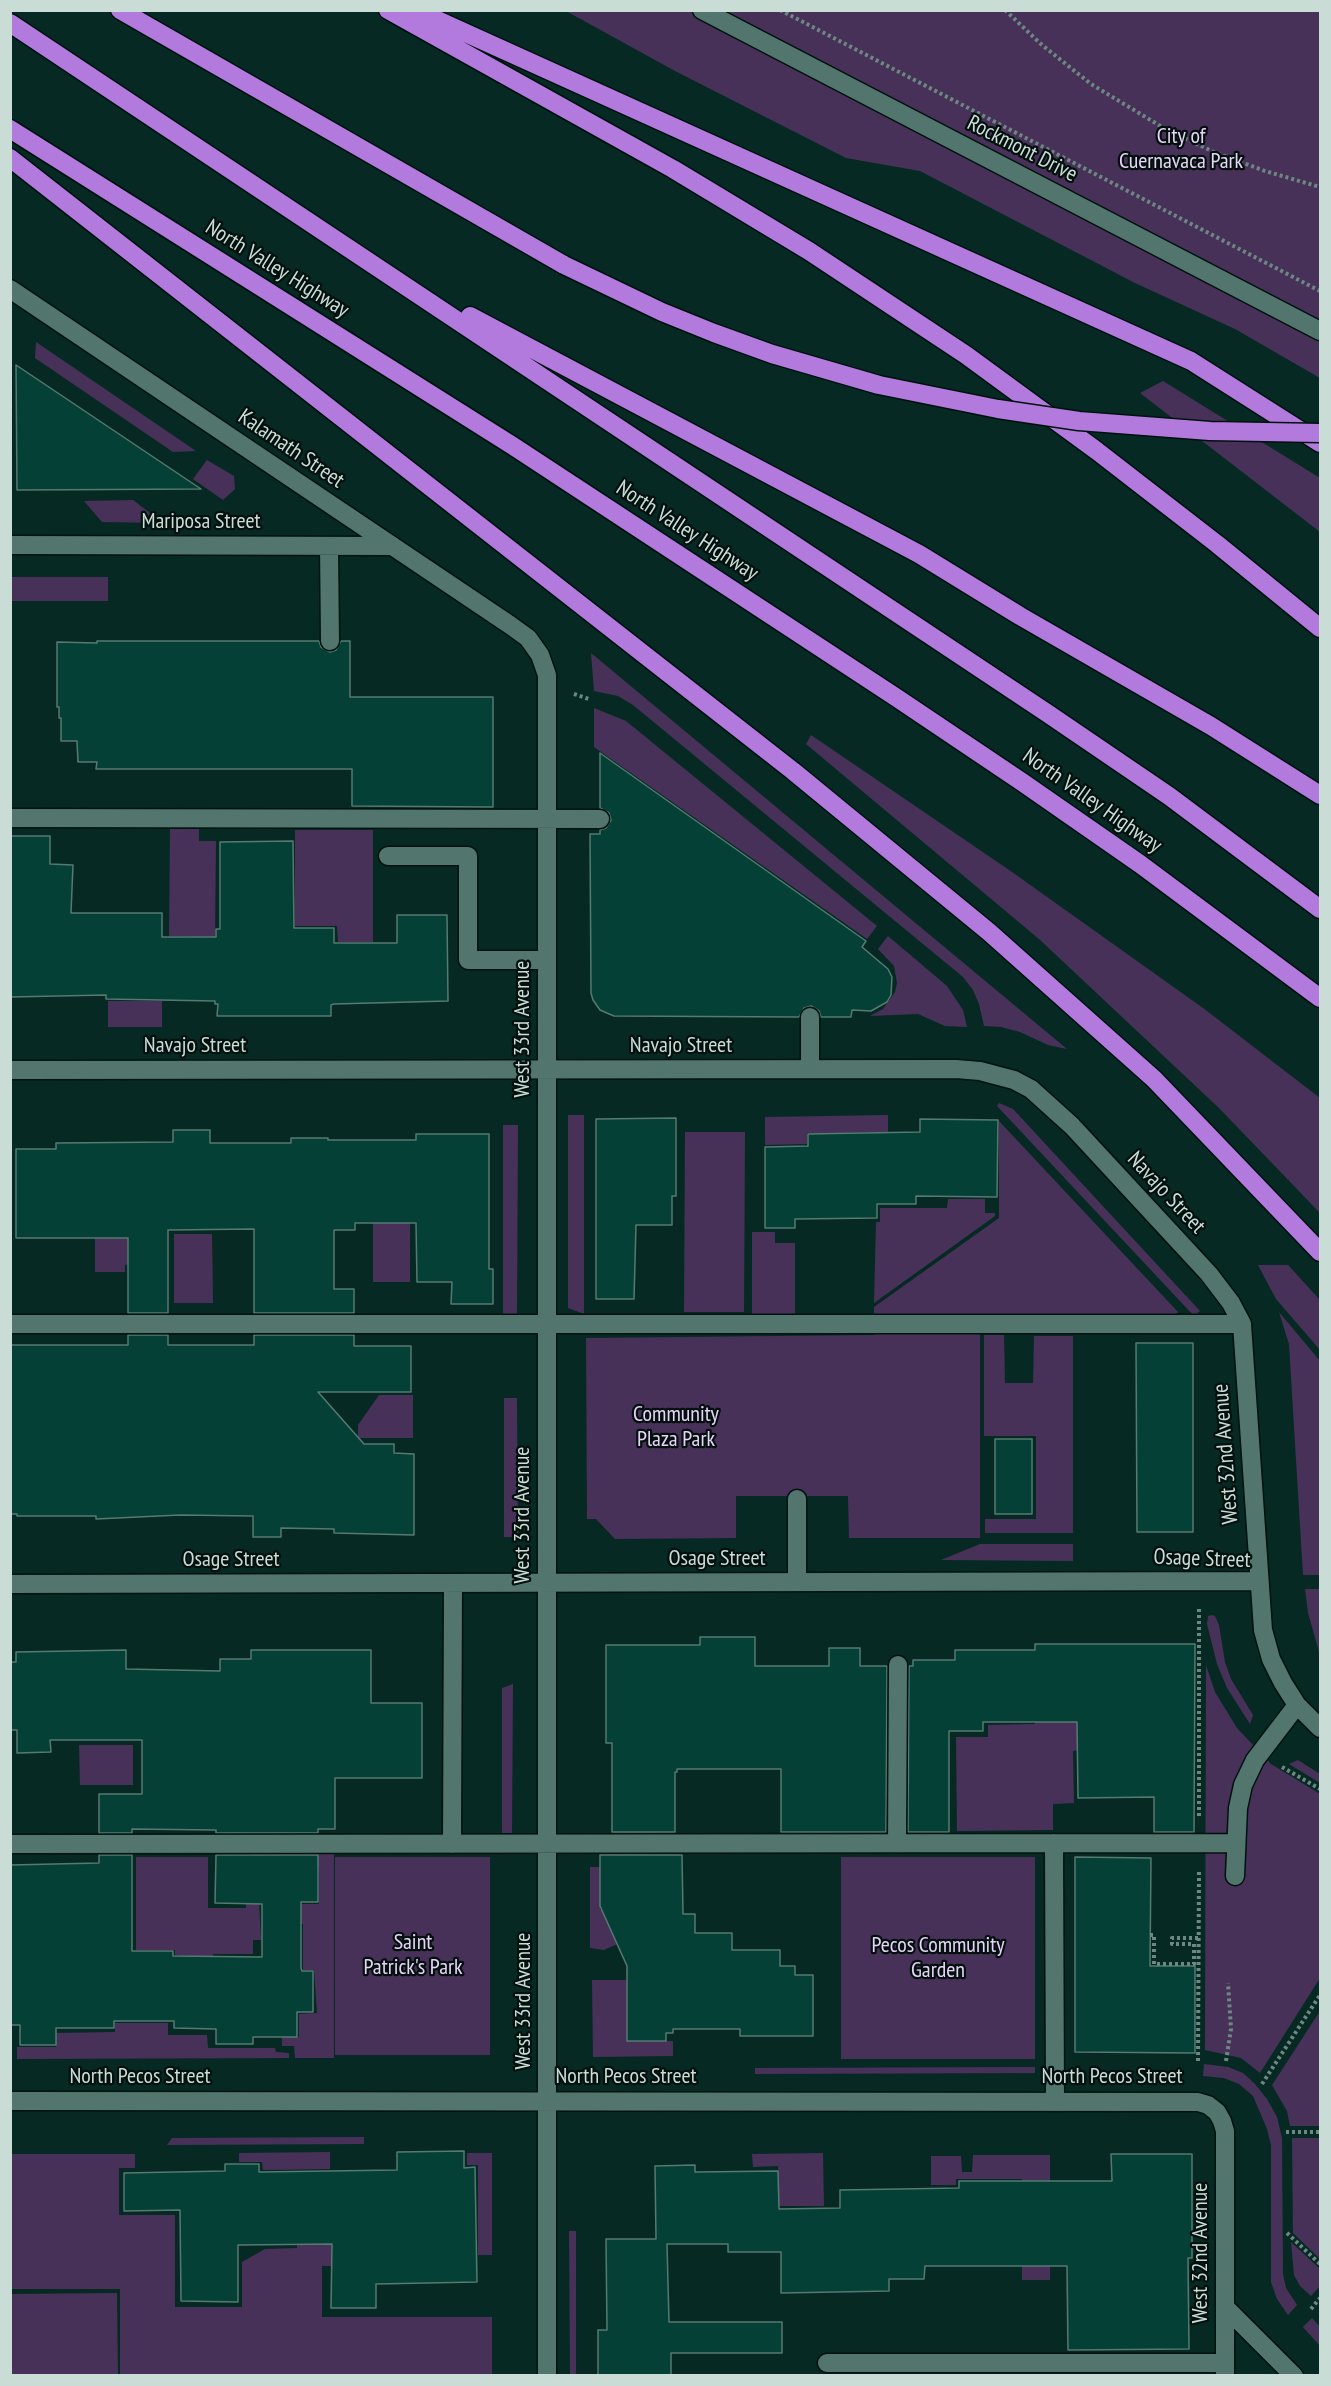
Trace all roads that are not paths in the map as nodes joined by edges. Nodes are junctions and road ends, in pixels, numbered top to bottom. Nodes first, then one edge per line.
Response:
1 (120, 10) edge
2 (388, 10) edge
3 (414, 10) edge
4 (702, 10) edge
5 (10, 23) edge
6 (10, 129) edge
7 (10, 158) edge
8 (381, 268) junction
9 (10, 289) edge
10 (1320, 331) edge
11 (1320, 433) edge
12 (1320, 443) edge
13 (10, 545) edge
14 (329, 546) junction
15 (392, 546) junction
16 (1320, 628) edge
17 (330, 641) dead end
18 (540, 655) joint
19 (1320, 795) edge
20 (10, 818) edge
21 (547, 819) junction
22 (600, 819) dead end
23 (388, 856) dead end
24 (1320, 909) edge
25 (547, 960) junction
26 (1320, 998) edge
27 (810, 1017) dead end
28 (10, 1070) edge
29 (547, 1070) junction
30 (810, 1070) junction
31 (1320, 1252) edge
32 (10, 1324) edge
33 (547, 1324) junction
34 (1242, 1324) junction
35 (796, 1499) dead end
36 (1258, 1581) junction
37 (797, 1582) junction
38 (453, 1583) junction
39 (547, 1583) junction
40 (10, 1584) edge
41 (898, 1665) dead end
42 (1297, 1705) junction
43 (1320, 1728) edge
44 (897, 1843) junction
45 (1054, 1843) junction
46 (1235, 1843) junction
47 (10, 1844) edge
48 (452, 1844) junction
49 (548, 1844) junction
50 (1235, 1876) dead end
51 (10, 2101) edge
52 (548, 2101) junction
53 (1055, 2101) junction
54 (1225, 2131) joint
55 (1225, 2307) junction
56 (827, 2363) dead end
57 (1225, 2369) edge
58 (547, 2376) edge
59 (1294, 2376) edge

1 - 11 highway, bridge
2 - 16 highway
3 - 12 highway
4 - 10 street, Rockmont Drive
5 - 8 highway
6 - 26 highway, North Valley Highway
7 - 31 highway
8 - 19 highway
8 - 24 highway
9 - 15 street, Kalamath Street
13 - 14 street, Mariposa Street
14 - 15 street, Mariposa Street
14 - 17 street
15 - 18 street, Kalamath Street
18 - 21 street, West 33rd Avenue
20 - 21 street
21 - 22 street
21 - 25 street, West 33rd Avenue
23 - 25 street
25 - 29 street, West 33rd Avenue
27 - 30 street
28 - 29 street, Navajo Street
29 - 30 street, Navajo Street
29 - 33 street, West 33rd Avenue
30 - 34 street, Navajo Street
32 - 33 street
33 - 34 street
33 - 39 street, West 33rd Avenue
34 - 36 street, West 32nd Avenue
35 - 37 street
36 - 37 street, Osage Street
36 - 42 street, Osage Street
37 - 39 street, Osage Street
38 - 39 street, Osage Street
38 - 40 street, Osage Street
38 - 48 street
39 - 49 street, West 33rd Avenue
41 - 44 street
42 - 43 street, Osage Street
42 - 46 street
44 - 45 street
44 - 49 street
45 - 46 street
45 - 53 street
46 - 50 street
47 - 48 street
48 - 49 street
49 - 52 street, West 33rd Avenue
51 - 52 street, North Pecos Street
52 - 53 street, North Pecos Street
52 - 58 street, West 33rd Avenue
53 - 54 street, North Pecos Street
54 - 55 street, West 32nd Avenue
55 - 57 street, West 32nd Avenue
55 - 59 street
56 - 57 street

